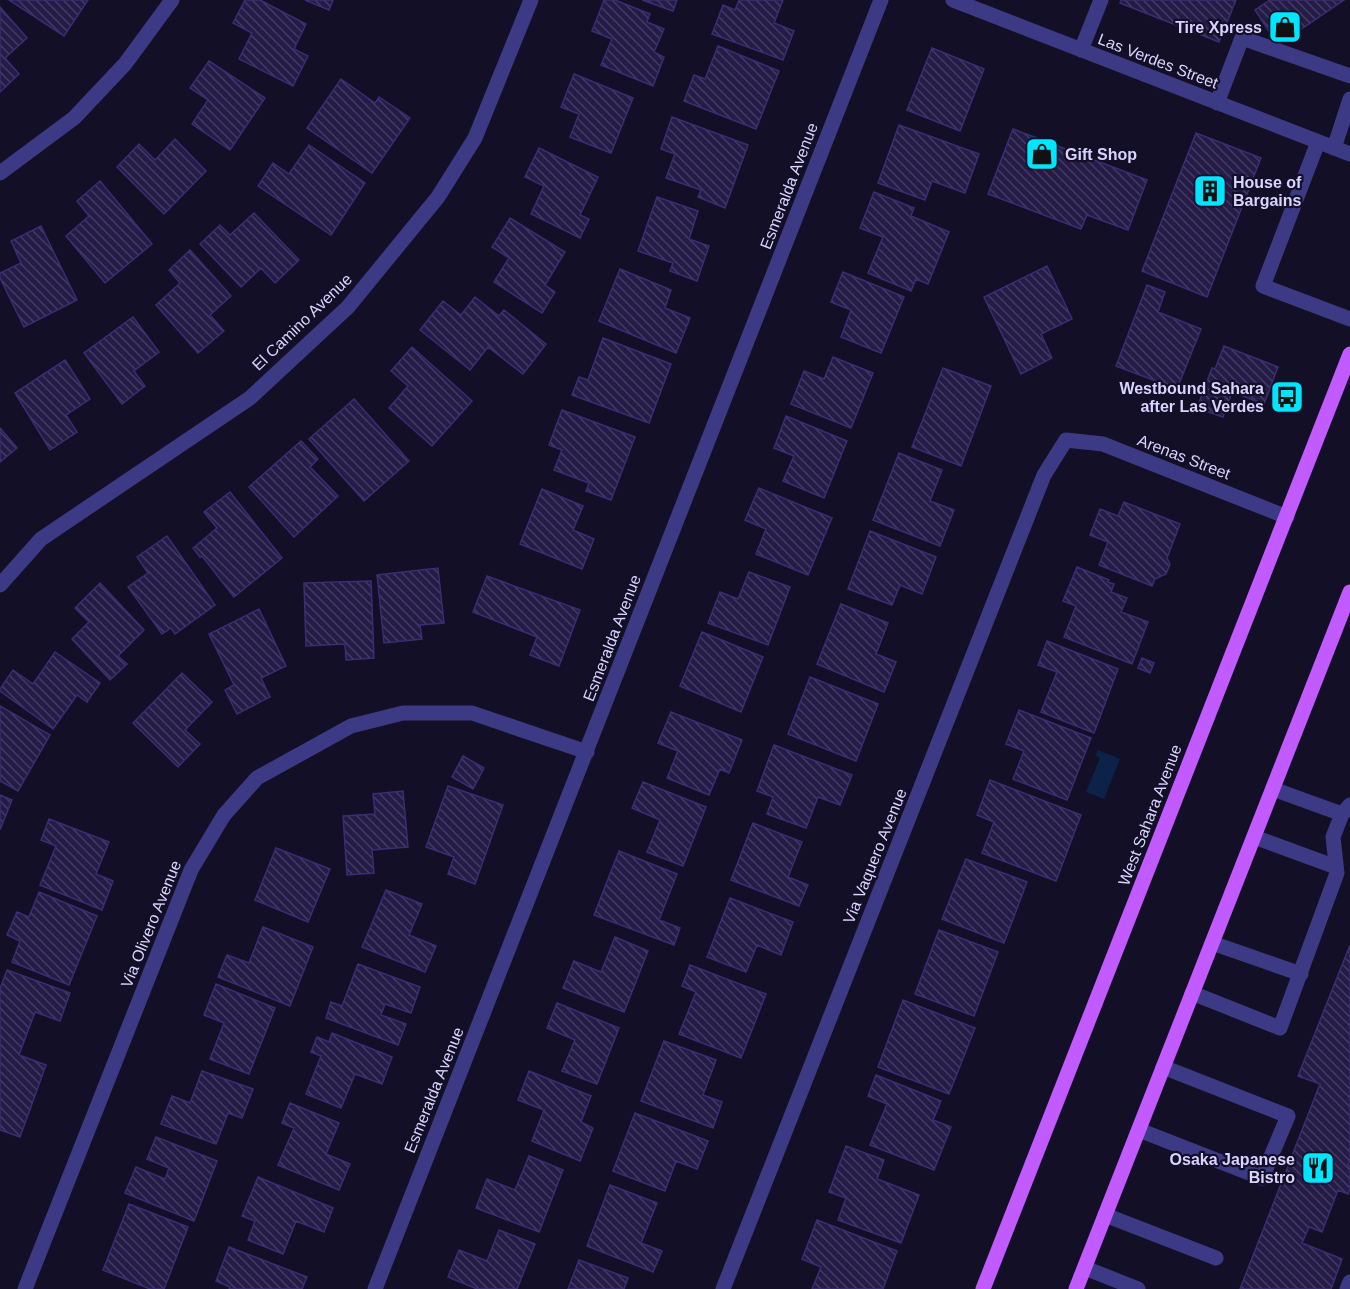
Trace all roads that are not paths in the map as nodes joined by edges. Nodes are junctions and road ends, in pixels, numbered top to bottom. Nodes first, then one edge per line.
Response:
1 (172, 0) edge
2 (531, 0) edge
3 (881, 0) edge
4 (953, 0) edge
5 (1101, 0) edge
6 (1081, 50) junction
7 (1350, 76) edge
8 (1350, 99) edge
9 (1217, 103) junction
10 (1318, 142) junction
11 (1334, 148) junction
12 (1350, 154) edge
13 (0, 173) edge
14 (1350, 319) edge
15 (1350, 354) edge
16 (1066, 440) joint
17 (1287, 517) junction
18 (0, 585) edge
19 (1350, 592) edge
20 (587, 752) junction
21 (1273, 789) junction
22 (1346, 810) edge
23 (1254, 837) junction
24 (1336, 867) junction
25 (1212, 943) junction
26 (1301, 974) junction
27 (1192, 993) junction
28 (1163, 1067) junction
29 (1139, 1130) junction
30 (1105, 1215) junction
31 (1216, 1258) dead end
32 (1084, 1268) junction
33 (1350, 1282) edge
34 (984, 1288) edge
35 (25, 1289) edge
36 (375, 1289) edge
37 (723, 1289) edge
38 (1076, 1289) edge
39 (1138, 1289) edge
40 (1347, 1289) edge

1 - 13 street
2 - 18 street, El Camino Avenue
3 - 20 street, Esmeralda Avenue
4 - 6 street, Las Verdes Street
5 - 6 street
6 - 9 street, Las Verdes Street
7 - 9 street
8 - 11 street
9 - 10 street, Las Verdes Street
10 - 11 street, Las Verdes Street
10 - 14 street
11 - 12 street, Las Verdes Street
15 - 17 main road, West Sahara Avenue
16 - 17 street, Arenas Street
16 - 37 street, Via Vaquero Avenue
17 - 34 main road, West Sahara Avenue
19 - 21 main road
20 - 35 street, Via Olivero Avenue
20 - 36 street, Esmeralda Avenue
21 - 22 street
21 - 23 main road
22 - 24 street
23 - 24 street
23 - 25 main road
24 - 26 street
25 - 26 street
25 - 27 main road
26 - 27 street
27 - 28 main road
28 - 29 main road
28 - 29 street
29 - 30 main road
30 - 31 street
30 - 32 main road
32 - 38 main road
32 - 39 street
33 - 40 street

